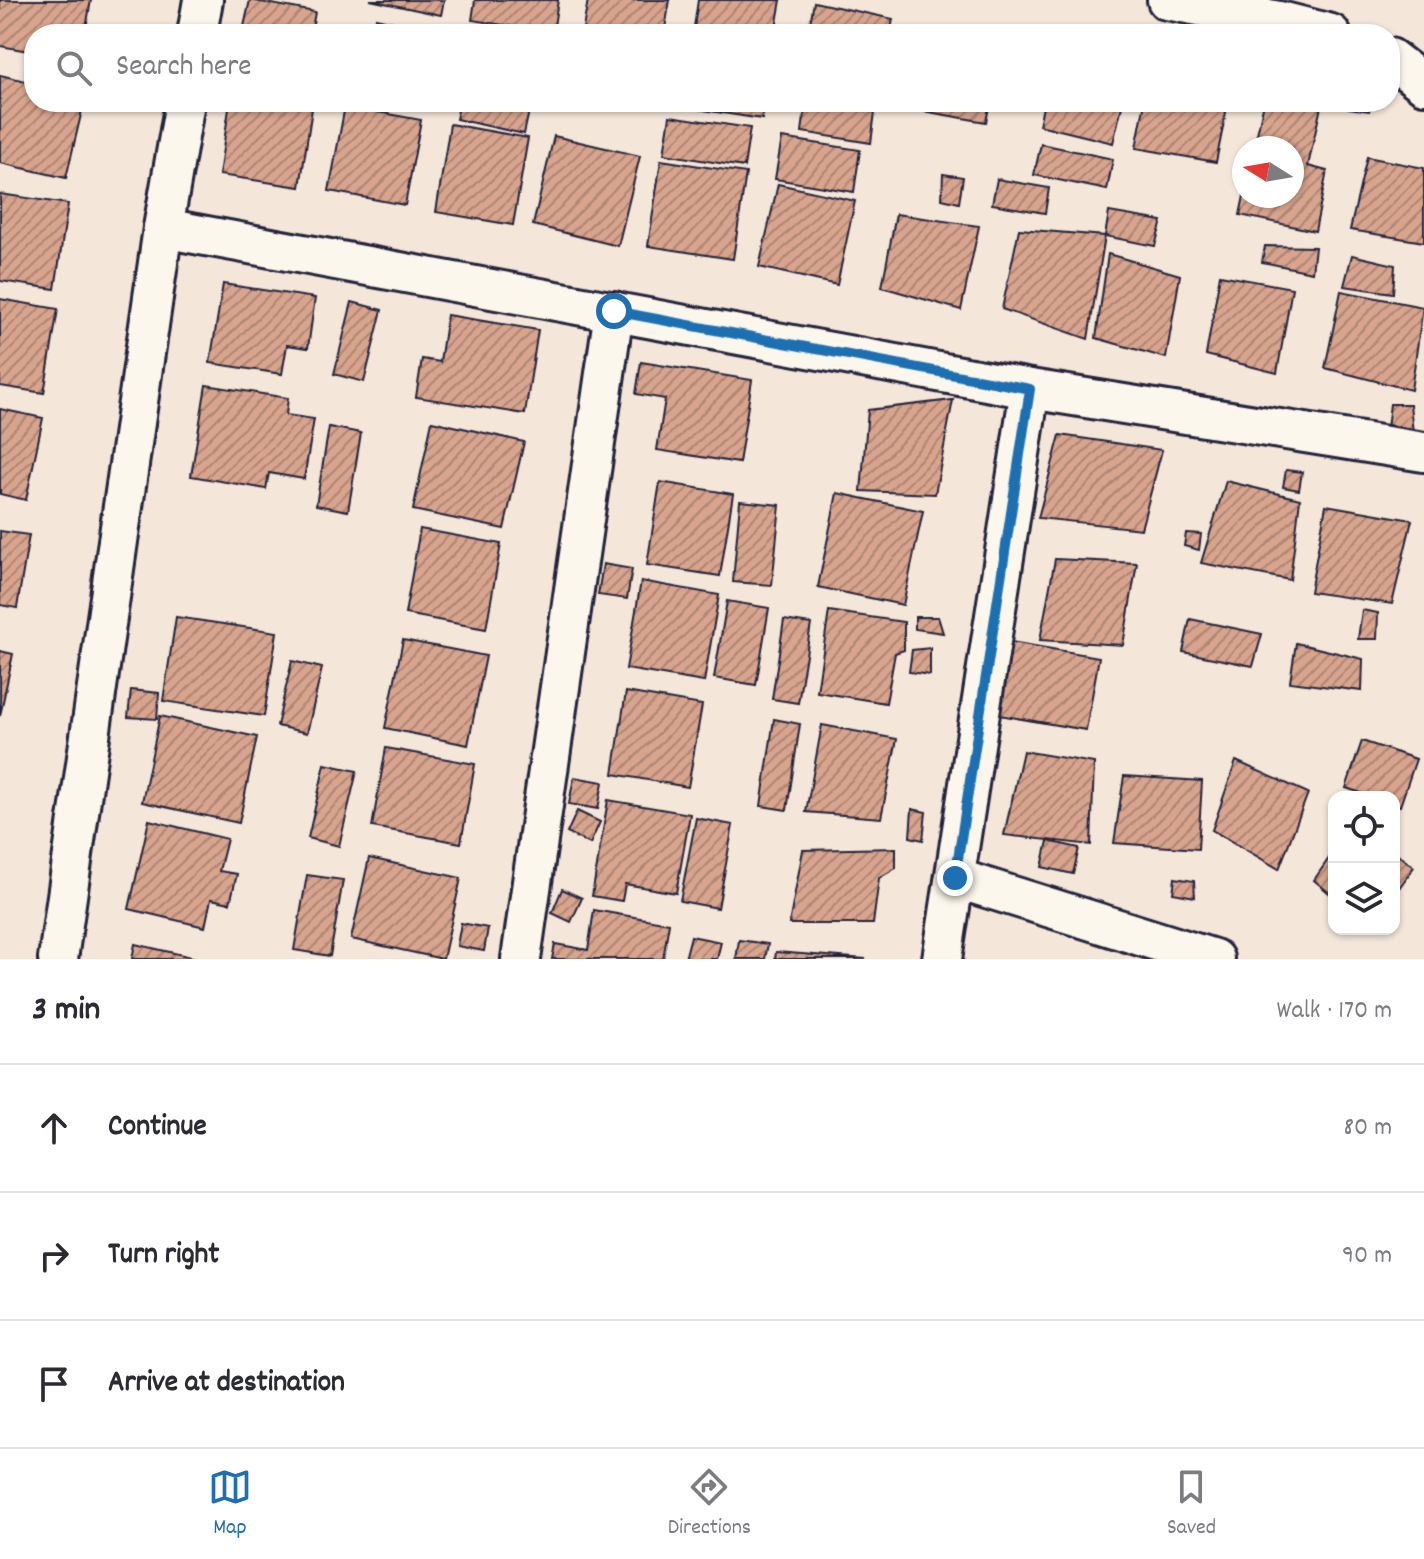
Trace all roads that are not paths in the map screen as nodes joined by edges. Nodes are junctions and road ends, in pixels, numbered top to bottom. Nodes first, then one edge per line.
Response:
1 (203, 0) edge
2 (1167, 0) edge
3 (199, 24) edge
4 (1292, 24) edge
5 (1400, 66) edge
6 (1424, 84) edge
7 (183, 112) edge
8 (163, 228) junction
9 (614, 311) junction
10 (1030, 389) junction
11 (1424, 452) edge
12 (955, 878) junction
13 (58, 959) edge
14 (521, 959) edge
15 (942, 959) edge
16 (1214, 959) edge

1 - 3 street
2 - 4 street
5 - 6 street
7 - 8 street
8 - 9 street
8 - 13 street
9 - 10 street
9 - 14 street
10 - 11 street
10 - 12 street
12 - 15 street
12 - 16 street

